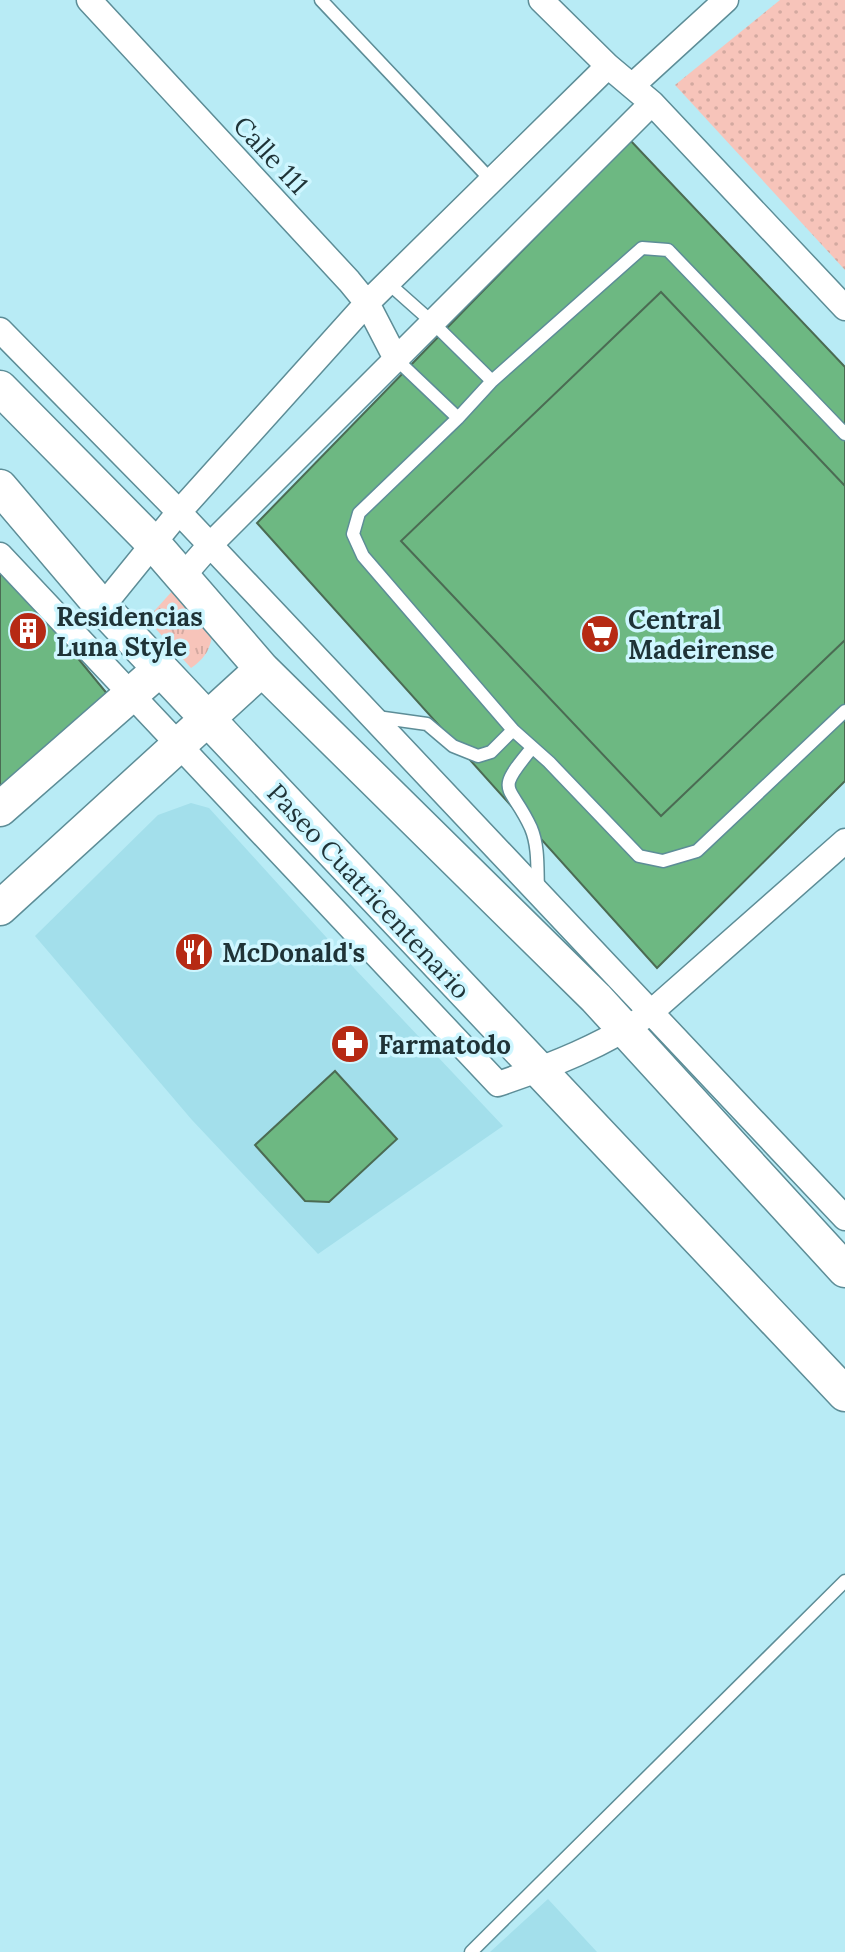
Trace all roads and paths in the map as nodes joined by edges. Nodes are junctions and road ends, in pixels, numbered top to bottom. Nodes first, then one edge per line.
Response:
1 (89, 0) edge
2 (321, 0) edge
3 (541, 0) edge
4 (726, 0) edge
5 (608, 66) junction
6 (633, 85) junction
7 (652, 103) junction
8 (491, 180) junction
9 (387, 282) junction
10 (367, 303) junction
11 (845, 308) edge
12 (432, 322) junction
13 (0, 330) edge
14 (396, 359) junction
15 (492, 381) junction
16 (0, 388) edge
17 (458, 418) junction
18 (845, 434) edge
19 (0, 487) edge
20 (179, 512) junction
21 (153, 543) junction
22 (210, 545) junction
23 (0, 555) edge
24 (183, 576) junction
25 (102, 607) junction
26 (160, 669) junction
27 (262, 669) junction
28 (131, 695) junction
29 (845, 711) edge
30 (371, 716) junction
31 (207, 719) junction
32 (513, 730) junction
33 (179, 745) junction
34 (532, 748) junction
35 (0, 809) edge
36 (845, 841) edge
37 (539, 895) junction
38 (0, 908) edge
39 (638, 1022) junction
40 (538, 1071) junction
41 (845, 1218) edge
42 (845, 1270) edge
43 (845, 1394) edge
44 (845, 1581) edge
45 (471, 1952) edge

1 - 10 street, Calle 111
2 - 8 lane
3 - 5 street
4 - 6 street
5 - 6 street
5 - 8 street
6 - 7 street
7 - 11 street
7 - 12 street
8 - 9 street
9 - 10 street
9 - 12 lane
10 - 14 street, Calle 111
10 - 20 street
12 - 14 street
12 - 15 lane
13 - 20 street
14 - 17 lane
14 - 22 street
15 - 17 lane
15 - 18 lane
16 - 21 street
17 - 32 lane
19 - 25 street, Paseo Cuatricentenario
20 - 21 street
20 - 22 street
21 - 24 street
21 - 25 street
22 - 24 street
22 - 30 street
23 - 28 street
24 - 27 street
25 - 26 street, Paseo Cuatricentenario
26 - 28 street
26 - 31 street, Paseo Cuatricentenario
27 - 31 street
27 - 39 street
28 - 33 street
28 - 35 street
29 - 34 lane
30 - 32 lane
30 - 37 street
31 - 33 street
31 - 40 street, Paseo Cuatricentenario
32 - 34 lane
33 - 38 street
33 - 40 street
34 - 37 lane
36 - 39 street
37 - 39 street
39 - 40 street
39 - 41 street
39 - 42 street
40 - 43 street, Paseo Cuatricentenario
44 - 45 lane

